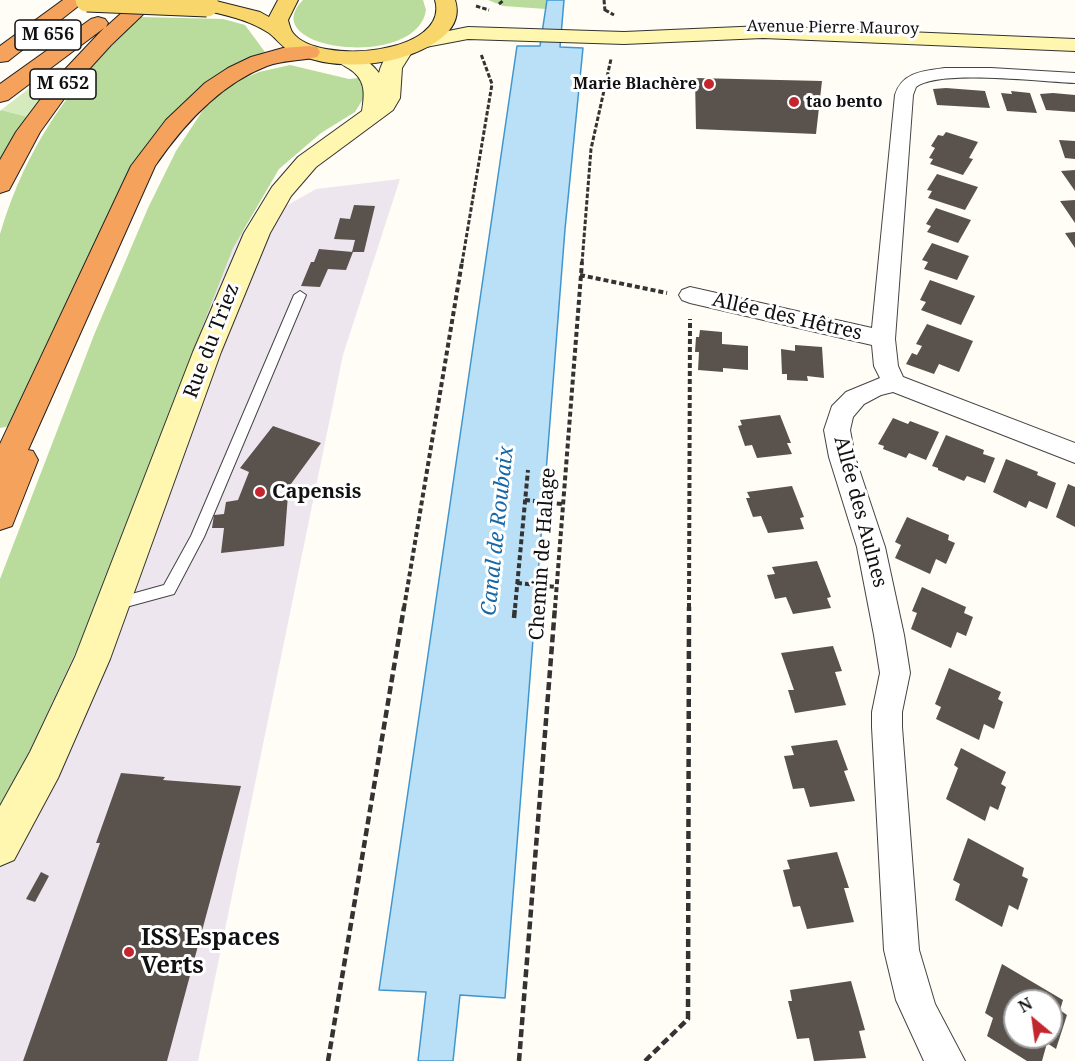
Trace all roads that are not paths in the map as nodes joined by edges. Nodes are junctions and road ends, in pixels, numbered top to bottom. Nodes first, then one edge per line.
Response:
1 (76, 0) edge
2 (87, 0) edge
3 (95, 0) edge
4 (128, 0) edge
5 (148, 0) edge
6 (262, 0) edge
7 (288, 0) edge
8 (445, 1) edge
9 (207, 5) junction
10 (596, 24) junction
11 (511, 27) junction
12 (282, 32) junction
13 (1075, 36) edge
14 (426, 41) junction
15 (1075, 45) edge
16 (309, 52) junction
17 (401, 52) junction
18 (0, 56) edge
19 (347, 59) junction
20 (0, 69) edge
21 (1075, 78) edge
22 (0, 95) edge
23 (368, 117) junction
24 (0, 185) edge
25 (300, 295) dead end
26 (690, 295) road end
27 (85, 296) junction
28 (884, 339) junction
29 (894, 383) junction
30 (1075, 453) edge
31 (0, 478) edge
32 (0, 517) edge
33 (115, 604) junction
34 (0, 846) edge
35 (946, 1061) edge

1 - 18 highway
2 - 9 main road, bridge
3 - 20 highway, M 656
4 - 22 highway, M 656
5 - 24 highway, M 652
6 - 9 main road
7 - 12 main road
8 - 11 main road
8 - 14 main road
9 - 12 main road
10 - 11 main road
10 - 13 main road, Avenue Pierre Mauroy
10 - 15 main road, Avenue Pierre Mauroy
11 - 14 main road
12 - 16 main road
14 - 17 main road
16 - 19 main road
16 - 27 highway
17 - 19 main road
17 - 23 main road, Rue du Triez
19 - 23 main road
21 - 28 street
23 - 33 main road, Rue du Triez
25 - 33 lane
26 - 28 street, Allée des Hêtres
27 - 31 highway
27 - 32 highway
28 - 29 street
29 - 30 street
29 - 35 street, Allée des Aulnes
33 - 34 main road, Rue du Triez

